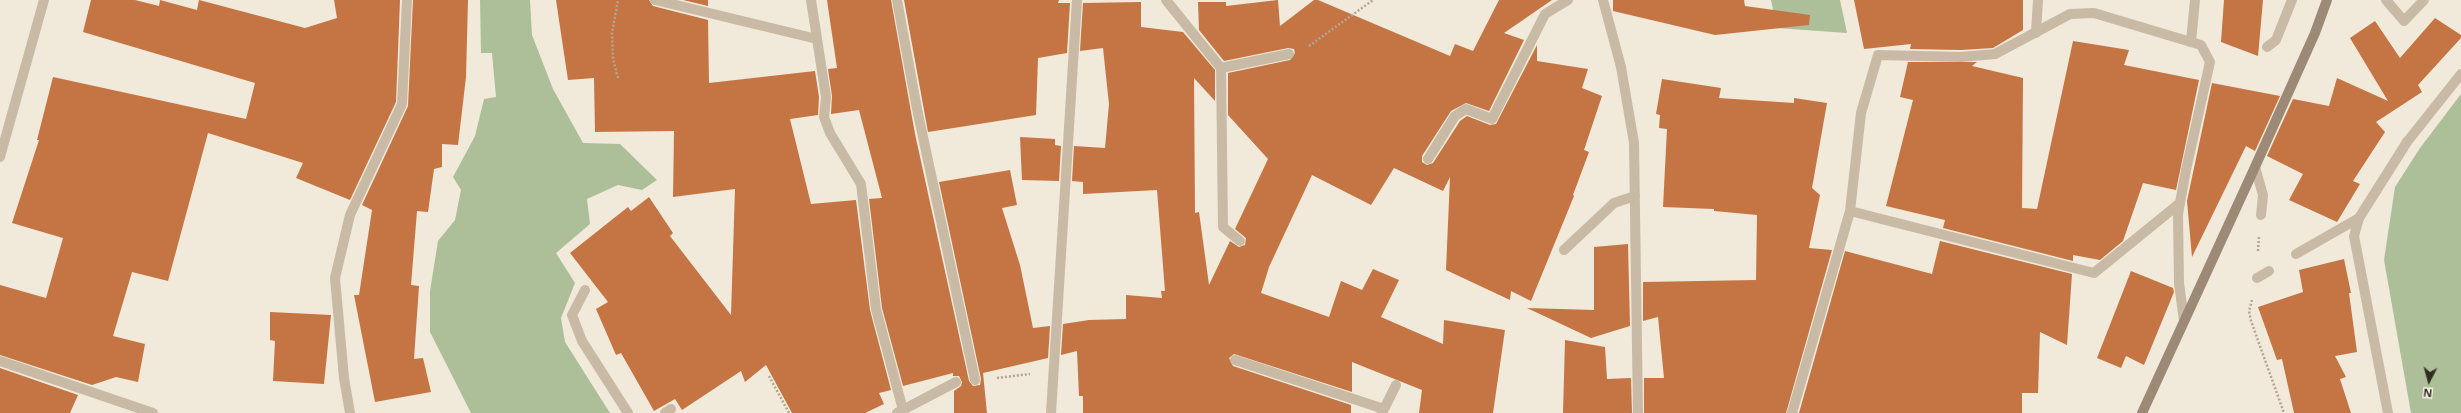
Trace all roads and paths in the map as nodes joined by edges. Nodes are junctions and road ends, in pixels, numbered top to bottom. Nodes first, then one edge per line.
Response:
1 (44, 0) edge
2 (407, 0) edge
3 (618, 0) edge
4 (655, 0) edge
5 (811, 0) edge
6 (897, 0) edge
7 (1077, 0) edge
8 (1166, 0) edge
9 (1373, 0) edge
10 (1568, 0) edge
11 (1603, 0) edge
12 (2038, 0) edge
13 (2195, 0) edge
14 (2292, 0) edge
15 (2327, 0) edge
16 (2386, 0) edge
17 (2424, 0) edge
18 (2036, 33) junction
19 (817, 39) junction
20 (2191, 42) junction
21 (2267, 48) dead end
22 (1288, 54) joint
23 (1221, 68) junction
24 (2461, 74) edge
25 (618, 78) dead end
26 (0, 157) edge
27 (1428, 159) dead end
28 (2255, 167) junction
29 (1635, 196) junction
30 (2180, 202) junction
31 (1850, 211) junction
32 (2261, 215) dead end
33 (2359, 218) junction
34 (1240, 241) dead end
35 (1564, 250) dead end
36 (2296, 254) dead end
37 (2269, 271) dead end
38 (2257, 278) joint
39 (585, 290) dead end
40 (2184, 321) junction
41 (1235, 360) dead end
42 (0, 361) edge
43 (1052, 372) junction
44 (769, 376) dead end
45 (975, 380) joint
46 (956, 382) dead end
47 (1396, 385) dead end
48 (900, 411) edge
49 (1383, 411) edge
50 (153, 413) edge
51 (350, 413) edge
52 (628, 413) edge
53 (788, 413) edge
54 (1051, 413) edge
55 (1638, 413) edge
56 (1792, 413) edge
57 (2142, 413) edge
58 (2284, 413) edge
59 (2388, 413) edge

1 - 26 street
2 - 51 street
3 - 25 path
4 - 19 street
5 - 19 street
6 - 45 street
7 - 43 street
8 - 23 street
9 - 22 path
10 - 27 street
11 - 29 street
12 - 18 street
13 - 20 street
14 - 21 street
15 - 28 street
16 - 17 street
18 - 20 street
18 - 31 street
19 - 48 street
20 - 30 street
22 - 23 street
23 - 34 street
24 - 33 street
28 - 32 street
28 - 40 street
29 - 35 street
29 - 55 street
30 - 31 street
30 - 40 street
31 - 56 street
33 - 36 street
33 - 59 street
37 - 38 street
38 - 58 path
39 - 52 street
40 - 57 street
41 - 49 street
42 - 50 street
43 - 45 path
43 - 54 street
44 - 53 path
46 - 48 street
47 - 49 street

